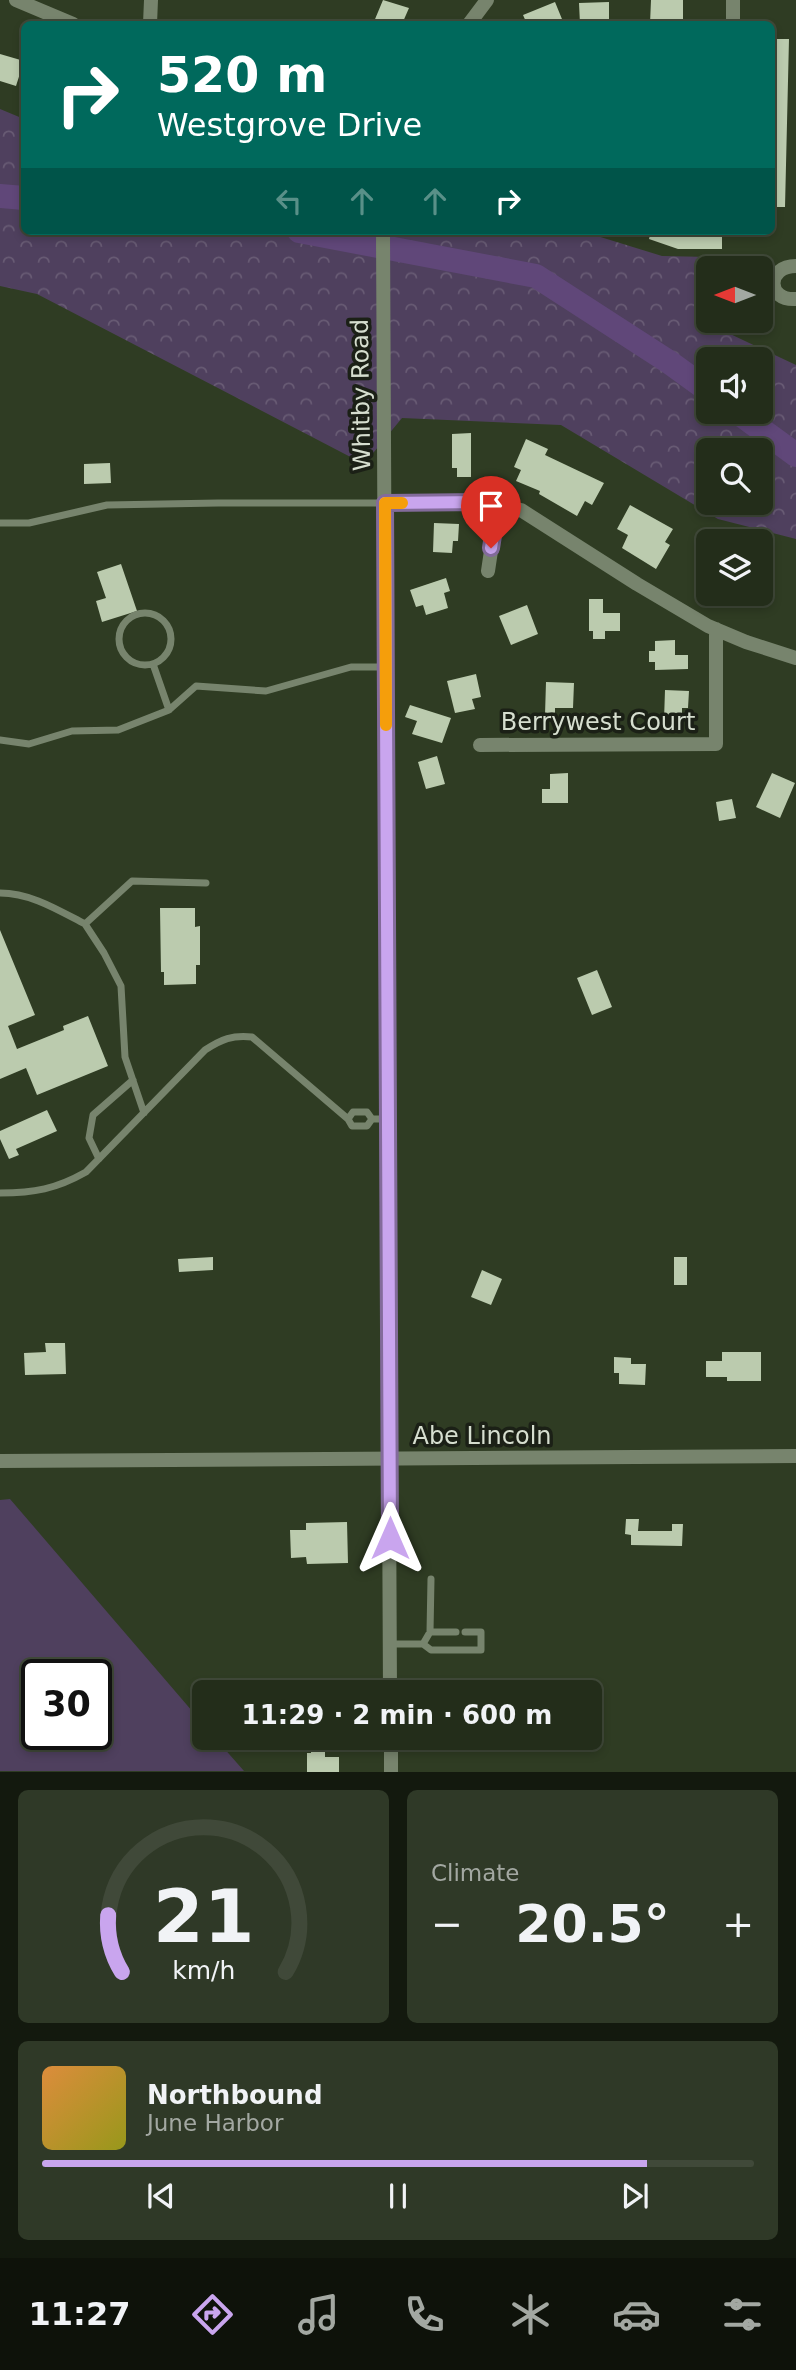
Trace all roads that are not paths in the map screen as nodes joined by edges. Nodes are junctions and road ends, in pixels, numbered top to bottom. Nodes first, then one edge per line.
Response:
1 (16, 0) edge
2 (150, 0) edge
3 (487, 0) edge
4 (733, 0) edge
5 (66, 21) edge
6 (150, 21) edge
7 (470, 21) edge
8 (733, 21) edge
9 (383, 235) edge
10 (796, 266) edge
11 (796, 299) edge
12 (385, 503) junction
13 (498, 504) junction
14 (0, 523) edge
15 (488, 571) dead end
16 (716, 629) junction
17 (796, 658) edge
18 (153, 664) junction
19 (386, 667) junction
20 (169, 710) junction
21 (0, 740) edge
22 (480, 745) dead end
23 (205, 883) dead end
24 (0, 893) edge
25 (85, 924) junction
26 (133, 1080) junction
27 (144, 1113) junction
28 (348, 1119) junction
29 (372, 1119) junction
30 (388, 1119) junction
31 (99, 1159) junction
32 (0, 1193) edge
33 (796, 1456) edge
34 (389, 1459) junction
35 (0, 1461) edge
36 (431, 1579) dead end
37 (430, 1632) junction
38 (456, 1632) dead end
39 (465, 1632) dead end
40 (390, 1644) junction
41 (424, 1644) junction
42 (390, 1680) edge
43 (391, 1750) edge
44 (391, 1772) edge

1 - 5 street
2 - 6 street
3 - 7 street
4 - 8 street
9 - 12 street, Whitby Road
10 - 11 street
12 - 13 street
12 - 14 lane
12 - 19 street, Whitby Road
13 - 15 street
13 - 16 street
16 - 17 street
16 - 22 street, Berrywest Court
18 - 18 lane
18 - 20 lane
19 - 20 lane
19 - 30 street, Whitby Road
20 - 21 lane
23 - 25 lane
24 - 25 lane
25 - 26 lane
26 - 27 lane
26 - 31 lane
27 - 28 lane
27 - 31 lane
28 - 29 lane
28 - 29 lane
29 - 30 lane
30 - 34 street, Whitby Road
31 - 32 lane
33 - 34 street, Abe Lincoln
34 - 35 street, Abe Lincoln
34 - 40 street, Whitby Road
36 - 37 lane
37 - 38 lane
37 - 41 lane
39 - 41 lane
40 - 41 lane
40 - 42 street, Whitby Road
43 - 44 street

